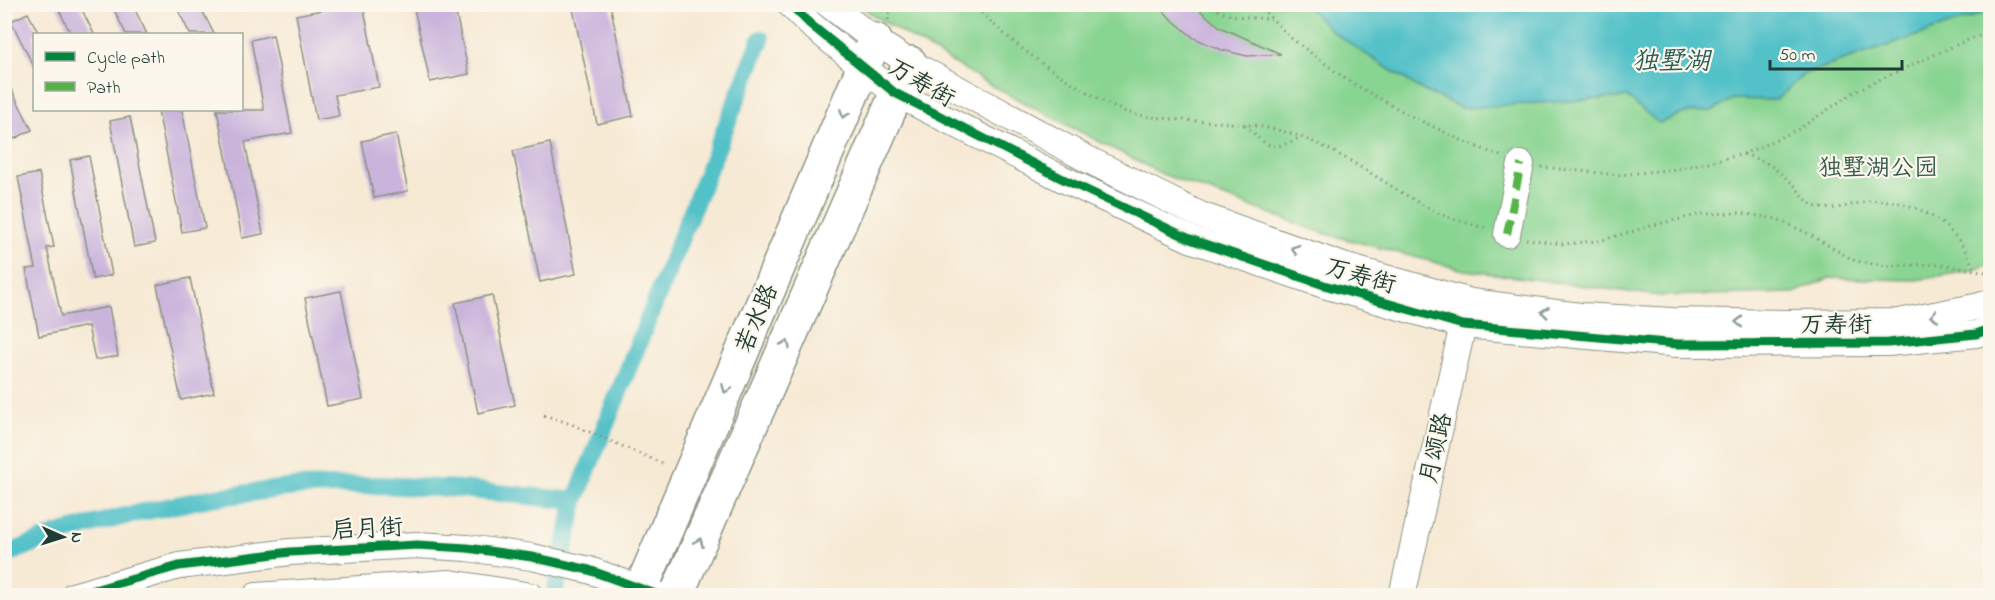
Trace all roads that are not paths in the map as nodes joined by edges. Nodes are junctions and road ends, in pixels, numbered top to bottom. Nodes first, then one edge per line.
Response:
1 (789, 4) edge
2 (828, 4) edge
3 (870, 54) junction
4 (910, 63) junction
5 (895, 93) junction
6 (1521, 164) road end
7 (1507, 234) road end
8 (1990, 302) edge
9 (1467, 314) junction
10 (1990, 329) edge
11 (362, 592) edge
12 (646, 593) edge
13 (529, 595) edge
14 (73, 596) edge
15 (256, 596) edge
16 (676, 596) edge
17 (1402, 596) edge

1 - 3 street, 万寿街
2 - 3 street, 万寿街
3 - 4 street, 万寿街
3 - 5 street, 万寿街
3 -> 12 main road, 若水路
4 - 5 main road, 若水路
9 -> 4 street, 万寿街
5 - 9 street, 万寿街
16 -> 5 main road, 若水路
6 - 7 street
8 -> 9 street, 万寿街
9 - 10 street, 万寿街
9 - 17 street, 月颂路
11 - 13 street
11 - 15 street
12 - 14 street, 启月街

